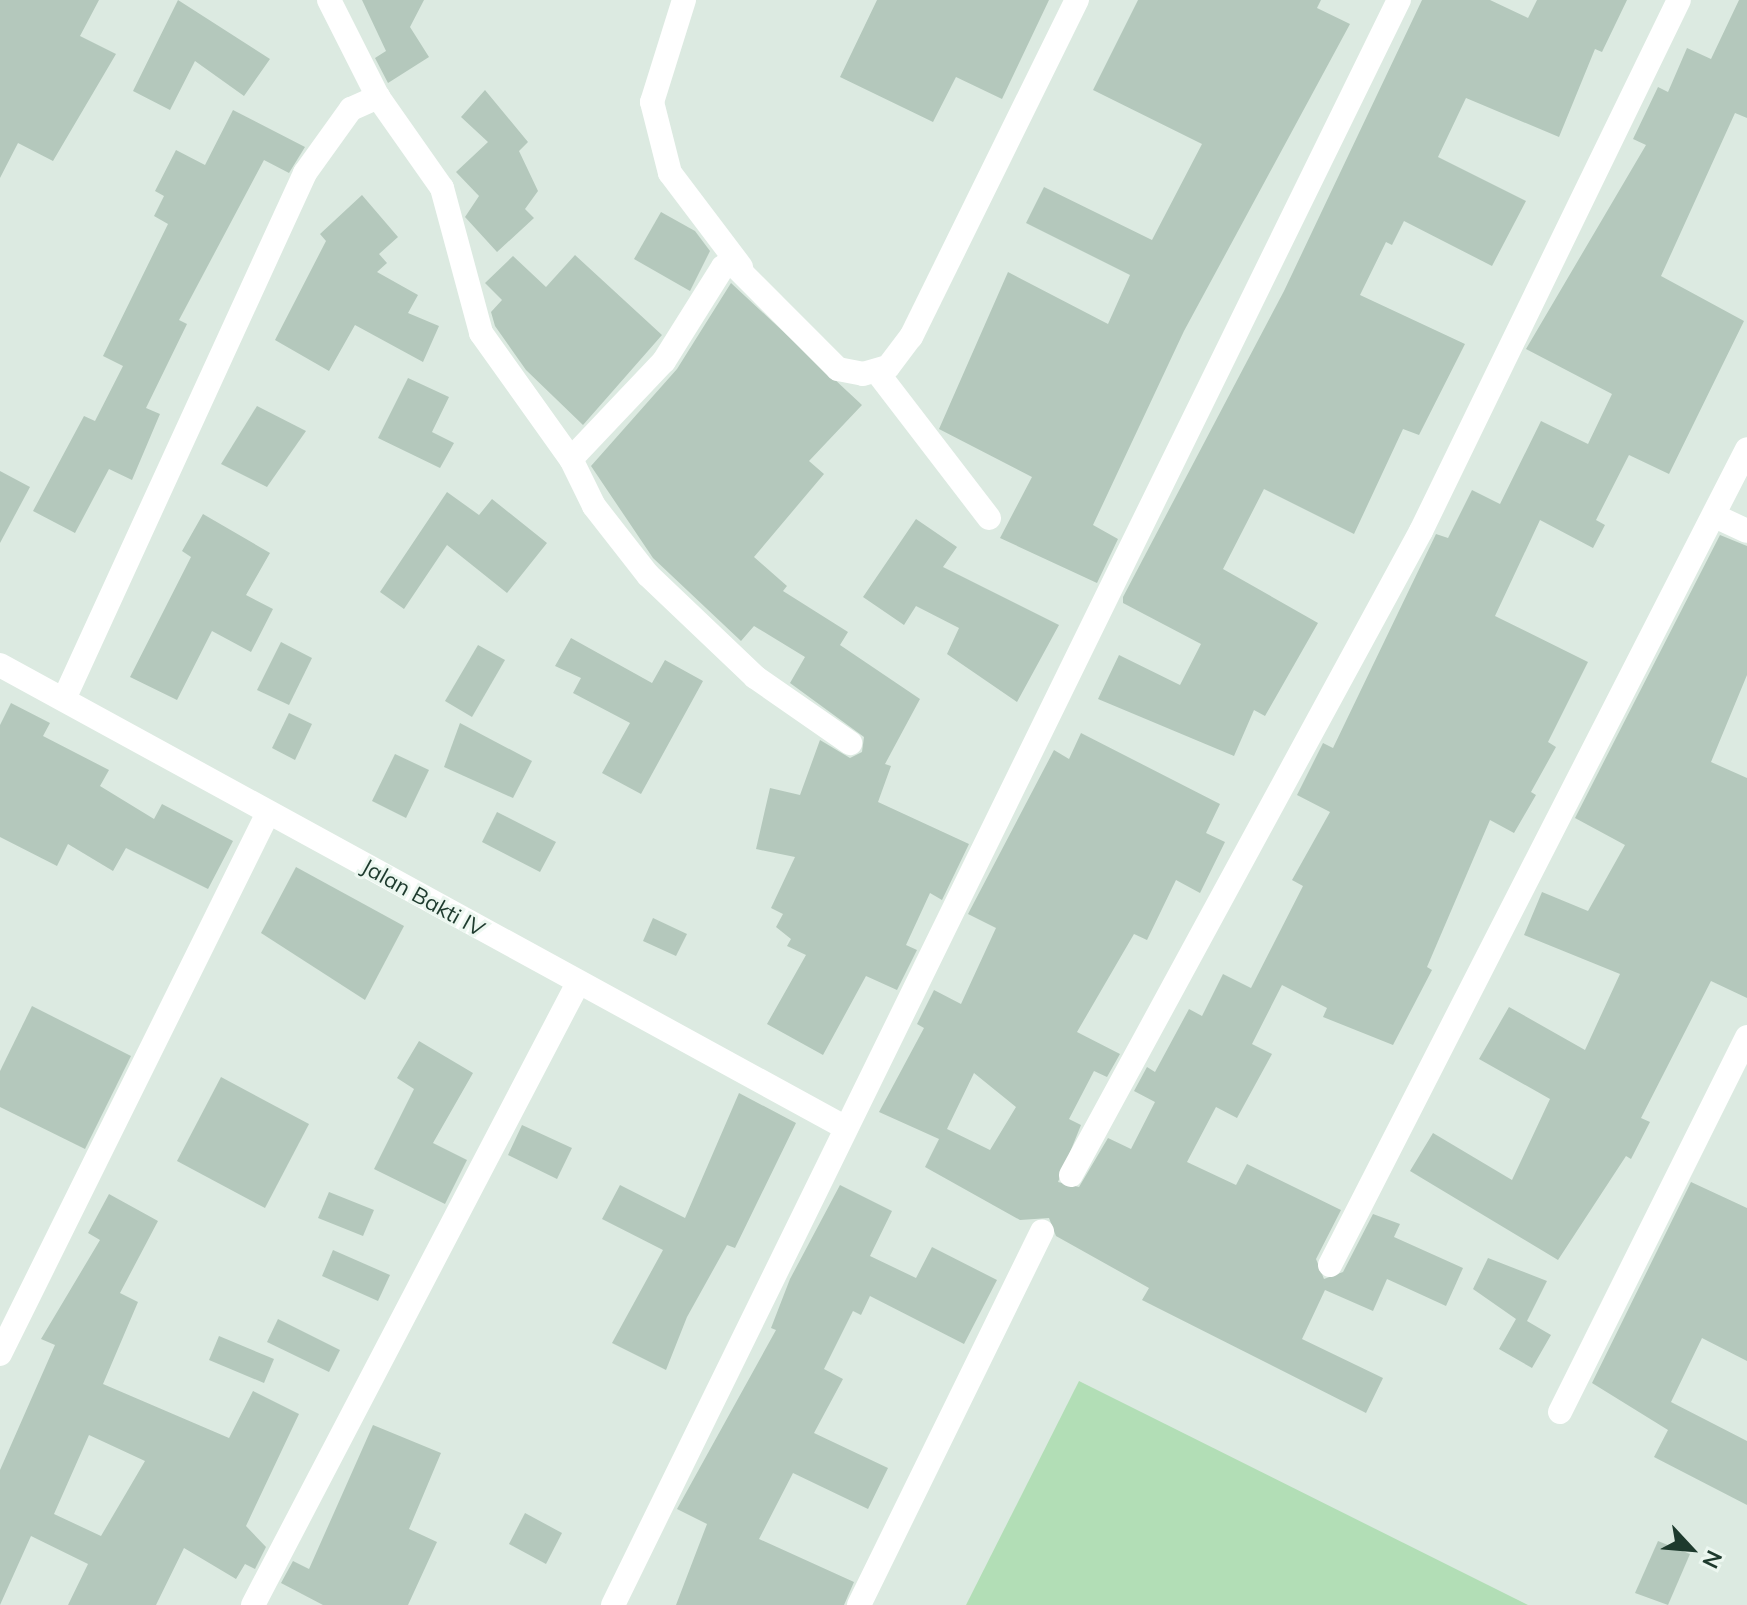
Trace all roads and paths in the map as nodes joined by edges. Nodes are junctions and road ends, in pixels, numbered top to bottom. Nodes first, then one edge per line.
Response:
1 (329, 0) edge
2 (684, 0) edge
3 (1077, 0) edge
4 (1399, 0) edge
5 (1679, 0) edge
6 (378, 97) junction
7 (741, 267) junction
8 (877, 372) junction
9 (1747, 449) edge
10 (571, 459) junction
11 (1715, 516) junction
12 (989, 518) dead end
13 (1747, 531) edge
14 (0, 665) edge
15 (64, 699) junction
16 (850, 743) dead end
17 (268, 813) junction
18 (578, 983) junction
19 (1747, 1037) edge
20 (846, 1128) junction
21 (1071, 1175) dead end
22 (1042, 1231) dead end
23 (1330, 1265) dead end
24 (0, 1354) edge
25 (1560, 1412) dead end
26 (253, 1605) edge
27 (613, 1605) edge
28 (859, 1605) edge

1 - 6 street
2 - 7 street
3 - 8 street
4 - 20 street
5 - 21 street
6 - 10 street
6 - 15 street
7 - 8 street
7 - 10 street
8 - 12 street
9 - 11 street
10 - 16 street
11 - 13 street
11 - 23 street
14 - 15 street, Jalan Bakti IV
15 - 17 street, Jalan Bakti IV
17 - 18 street, Jalan Bakti IV
17 - 24 street
18 - 20 street, Jalan Bakti IV
18 - 26 street
19 - 25 street
20 - 27 street
22 - 28 street

